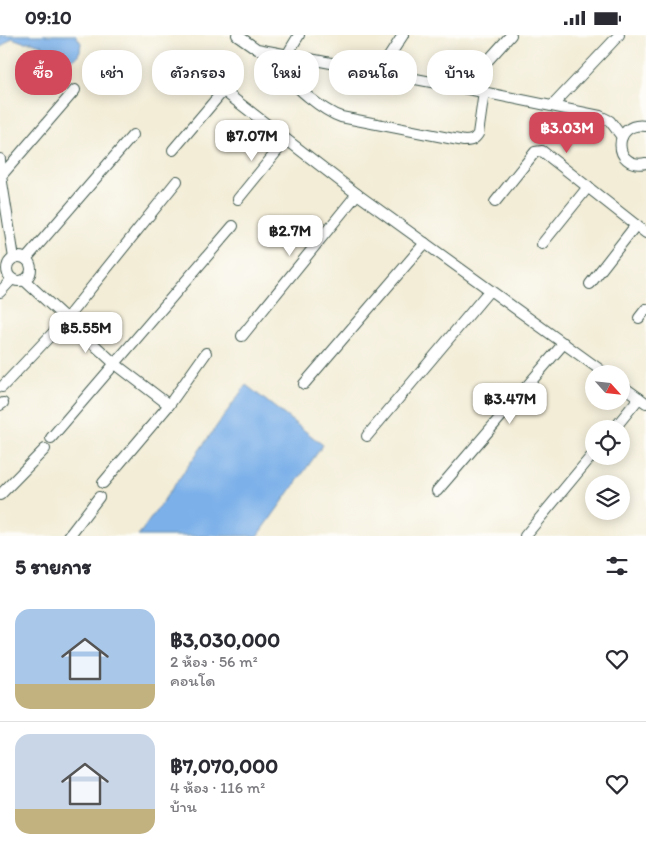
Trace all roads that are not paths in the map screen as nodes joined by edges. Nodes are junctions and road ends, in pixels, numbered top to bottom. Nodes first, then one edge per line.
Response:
1 (237, 35) edge
2 (299, 35) edge
3 (403, 35) edge
4 (511, 35) edge
5 (619, 35) edge
6 (262, 50) edge
7 (291, 50) edge
8 (393, 50) edge
9 (493, 55) edge
10 (75, 90) dead end
11 (493, 94) edge
12 (220, 95) edge
13 (228, 95) edge
14 (308, 95) edge
15 (484, 95) edge
16 (552, 106) junction
17 (646, 126) edge
18 (133, 135) dead end
19 (622, 137) junction
20 (286, 140) junction
21 (173, 150) dead end
22 (0, 159) edge
23 (646, 163) edge
24 (1, 181) edge
25 (177, 181) dead end
26 (588, 187) junction
27 (357, 194) junction
28 (238, 199) dead end
29 (495, 202) dead end
30 (636, 225) junction
31 (232, 226) dead end
32 (646, 233) edge
33 (425, 243) junction
34 (542, 244) dead end
35 (14, 258) junction
36 (26, 259) junction
37 (12, 279) junction
38 (24, 280) junction
39 (590, 284) dead end
40 (489, 291) junction
41 (0, 292) edge
42 (646, 309) edge
43 (639, 318) dead end
44 (66, 319) junction
45 (242, 336) dead end
46 (564, 343) junction
47 (206, 353) dead end
48 (114, 363) junction
49 (594, 365) edge
50 (304, 384) dead end
51 (2, 387) dead end
52 (630, 392) edge
53 (642, 401) edge
54 (169, 405) junction
55 (623, 420) edge
56 (367, 436) dead end
57 (51, 438) dead end
58 (44, 449) dead end
59 (585, 464) edge
60 (104, 483) dead end
61 (437, 491) dead end
62 (0, 495) edge
63 (99, 497) dead end
64 (69, 536) edge
65 (525, 536) edge

1 - 6 street
2 - 7 street
3 - 8 street
4 - 9 street
5 - 16 street
10 - 24 street
11 - 16 street
12 - 21 street
13 - 20 street
14 - 15 street
16 - 19 street
17 - 19 street
18 - 36 street
19 - 23 street
20 - 27 street
20 - 28 street
22 - 24 street
24 - 35 street
25 - 44 street
26 - 29 street
26 - 30 street
26 - 34 street
27 - 33 street
27 - 45 street
30 - 32 street
30 - 39 street
31 - 48 street
33 - 40 street
33 - 50 street
35 - 36 street
35 - 37 street
36 - 38 street
37 - 38 street
37 - 41 street
38 - 44 street
40 - 46 street
40 - 56 street
42 - 43 street
44 - 48 street
44 - 51 street
46 - 49 street
46 - 61 street
47 - 54 street
48 - 54 street
48 - 57 street
52 - 53 street
53 - 55 street
54 - 60 street
58 - 62 street
59 - 65 street
63 - 64 street

